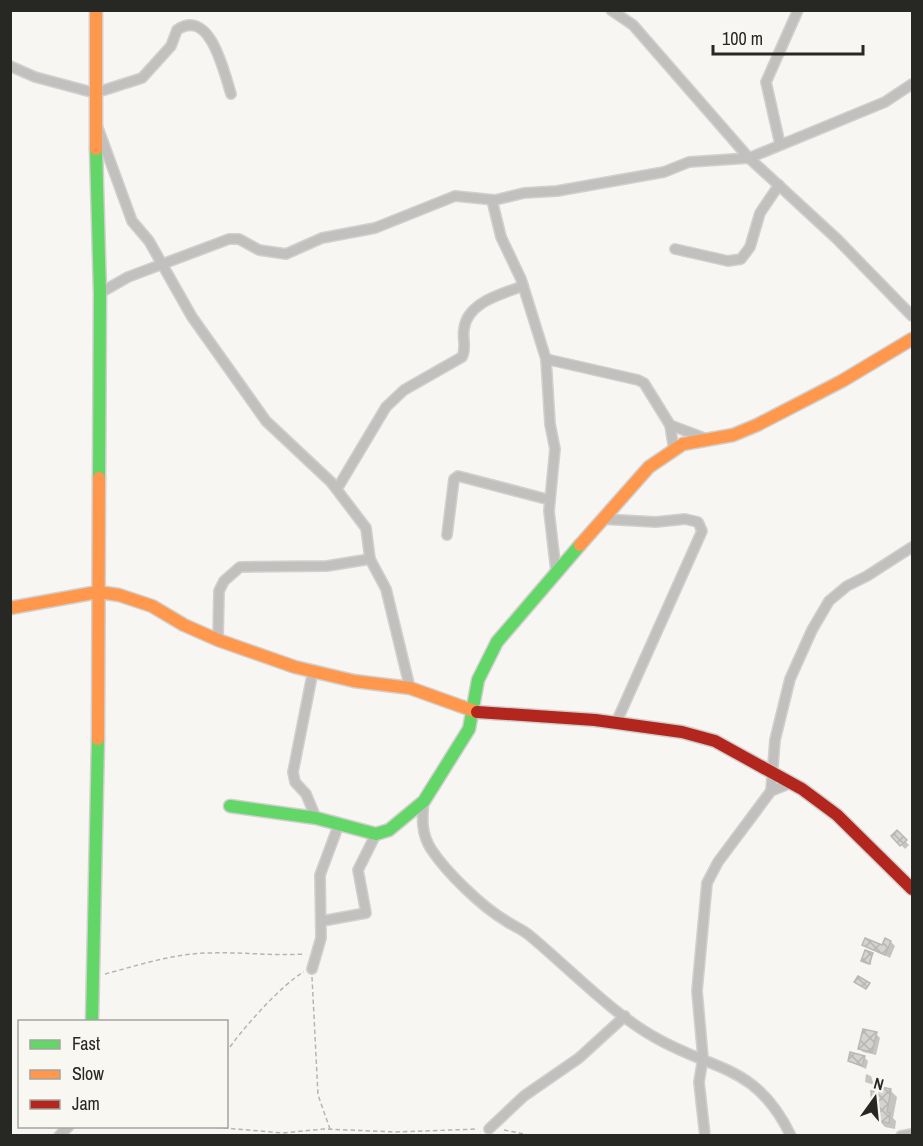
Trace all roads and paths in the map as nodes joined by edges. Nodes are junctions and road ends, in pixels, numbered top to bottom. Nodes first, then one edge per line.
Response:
1 (96, 10) edge
2 (611, 10) edge
3 (798, 10) edge
4 (10, 66) edge
5 (912, 84) edge
6 (95, 93) junction
7 (231, 94) dead end
8 (96, 122) junction
9 (780, 144) junction
10 (749, 158) junction
11 (779, 186) junction
12 (492, 200) junction
13 (675, 249) dead end
14 (163, 265) junction
15 (523, 286) junction
16 (100, 293) junction
17 (912, 316) edge
18 (912, 339) edge
19 (546, 359) junction
20 (670, 425) junction
21 (707, 439) junction
22 (674, 450) junction
23 (337, 489) junction
24 (550, 500) junction
25 (602, 519) junction
26 (447, 536) dead end
27 (912, 547) edge
28 (370, 559) junction
29 (556, 571) junction
30 (98, 591) junction
31 (10, 608) edge
32 (219, 640) junction
33 (313, 671) junction
34 (410, 688) junction
35 (474, 712) junction
36 (616, 723) junction
37 (771, 771) junction
38 (791, 783) junction
39 (771, 791) junction
40 (423, 801) junction
41 (230, 806) dead end
42 (316, 818) junction
43 (401, 820) junction
44 (339, 824) junction
45 (422, 824) junction
46 (376, 834) junction
47 (912, 889) edge
48 (322, 921) junction
49 (317, 954) junction
50 (312, 969) junction
51 (92, 976) junction
52 (625, 1016) junction
53 (92, 1020) edge
54 (228, 1050) edge
55 (703, 1058) junction
56 (224, 1128) edge
57 (330, 1129) junction
58 (489, 1129) junction
59 (912, 1134) edge
60 (534, 1136) edge
61 (705, 1136) edge
62 (791, 1136) edge
63 (902, 1136) edge

1 - 6 street
2 - 10 street
3 - 9 street
4 - 6 street
5 - 9 street
6 - 7 street
6 - 8 street
8 - 14 street
8 - 16 street
9 - 10 street
10 - 11 street
10 - 12 street
11 - 13 street
11 - 17 street
12 - 14 street
12 - 15 street
14 - 16 street
14 - 23 street
15 - 19 street
15 - 23 street
16 - 30 street
18 - 21 street
19 - 20 street
19 - 24 street
20 - 21 street
20 - 22 street
21 - 22 street
22 - 25 street
23 - 28 street
24 - 26 street
24 - 29 street
25 - 29 street
25 - 36 street
27 - 37 street
28 - 32 street
28 - 34 street
29 - 35 street
30 - 31 street
30 - 32 street
30 - 51 street
32 - 33 street
33 - 34 street
33 - 42 street
34 - 35 street
35 - 36 street
35 - 40 street
36 - 37 street
37 - 38 street
37 - 39 street
38 - 39 street
38 - 47 street
39 - 55 street
40 - 43 street
40 - 45 street
41 - 42 street
42 - 44 street
43 - 45 street
43 - 46 street
44 - 46 street
44 - 48 street
45 - 52 street
46 - 48 street
48 - 49 street
49 - 50 street
49 - 51 path
50 - 54 path
50 - 57 path
51 - 53 street
52 - 55 street
52 - 58 street
55 - 61 street
55 - 62 street
56 - 57 path
57 - 58 path
58 - 60 path
59 - 63 street

